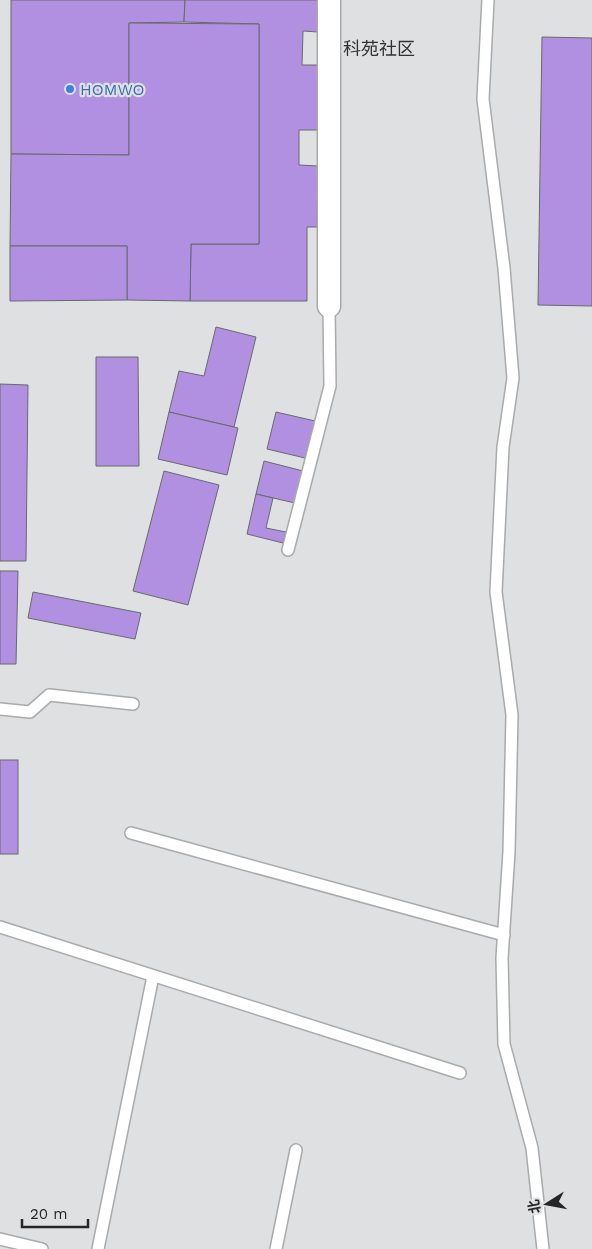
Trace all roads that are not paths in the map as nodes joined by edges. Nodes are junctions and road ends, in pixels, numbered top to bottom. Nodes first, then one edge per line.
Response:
1 (329, 0) edge
2 (488, 0) edge
3 (329, 306) joint
4 (288, 550) dead end
5 (133, 704) dead end
6 (0, 709) edge
7 (131, 833) dead end
8 (0, 927) edge
9 (504, 935) junction
10 (153, 976) junction
11 (460, 1073) dead end
12 (296, 1150) dead end
13 (0, 1239) edge
14 (42, 1249) edge
15 (98, 1249) edge
16 (276, 1249) edge
17 (543, 1249) edge

1 - 3 street
2 - 9 lane
3 - 4 lane
5 - 6 lane
7 - 9 lane
8 - 10 lane
9 - 17 lane
10 - 11 lane
10 - 15 lane
12 - 16 lane
13 - 14 lane

